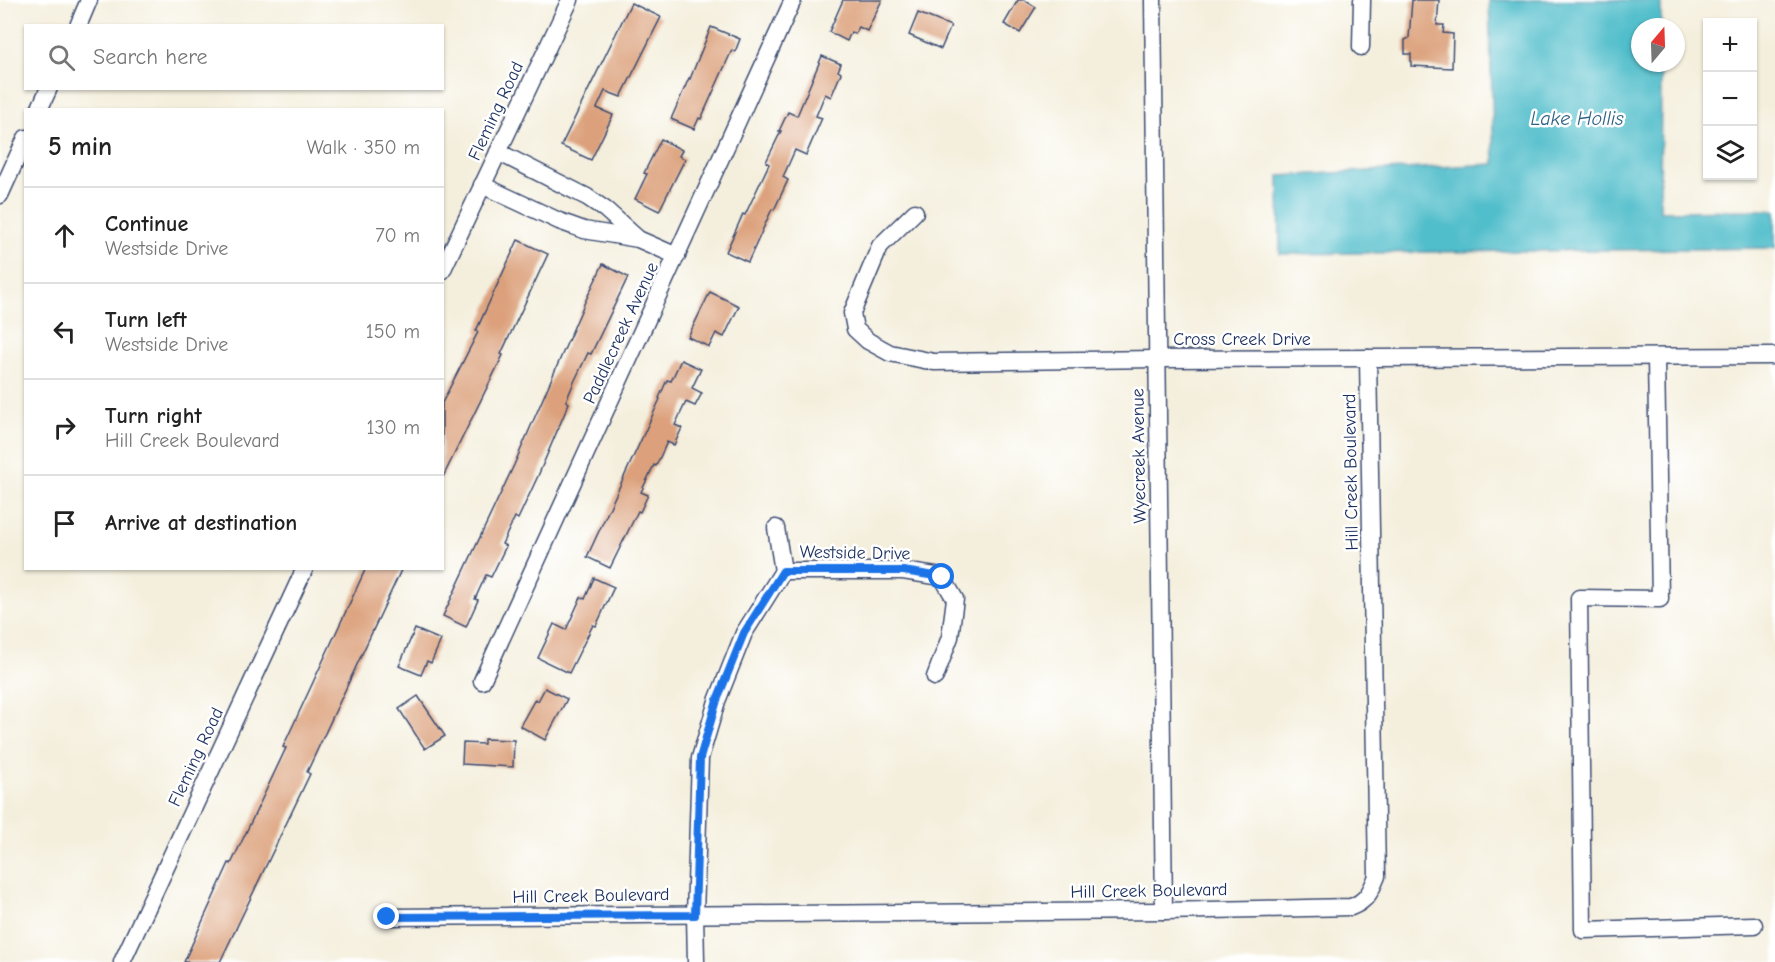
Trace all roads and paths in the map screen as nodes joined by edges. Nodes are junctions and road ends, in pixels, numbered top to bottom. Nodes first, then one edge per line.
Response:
1 (89, 0) edge
2 (570, 0) edge
3 (793, 0) edge
4 (1153, 0) edge
5 (1362, 0) edge
6 (79, 24) edge
7 (1361, 47) dead end
8 (48, 90) edge
9 (40, 108) edge
10 (24, 142) edge
11 (498, 152) junction
12 (482, 186) junction
13 (0, 195) edge
14 (915, 212) dead end
15 (638, 239) junction
16 (677, 256) junction
17 (444, 267) edge
18 (1775, 356) edge
19 (1368, 358) junction
20 (1656, 358) junction
21 (1157, 359) junction
22 (776, 528) dead end
23 (304, 570) edge
24 (783, 571) junction
25 (935, 677) dead end
26 (482, 681) dead end
27 (1164, 911) junction
28 (695, 915) junction
29 (387, 917) dead end
30 (1754, 925) dead end
31 (122, 962) edge
32 (696, 962) edge

1 - 6 street
2 - 11 street, Fleming Road
3 - 16 street, Paddlecreek Avenue
4 - 21 street, Wyecreek Avenue
5 - 7 street
8 - 9 street
10 - 13 street
11 - 12 street, Fleming Road
11 - 15 street
12 - 15 street
12 - 17 street, Fleming Road
14 - 21 street, Cross Creek Drive
15 - 16 street
16 - 26 street, Paddlecreek Avenue
18 - 20 street, Cross Creek Drive
19 - 20 street, Cross Creek Drive
19 - 21 street, Cross Creek Drive
19 - 27 street, Hill Creek Boulevard
20 - 30 street
21 - 27 street, Wyecreek Avenue
22 - 24 street
23 - 31 street, Fleming Road
24 - 25 street, Westside Drive
24 - 28 street, Westside Drive
27 - 28 street, Hill Creek Boulevard
28 - 29 street, Hill Creek Boulevard
28 - 32 street, Westside Drive

